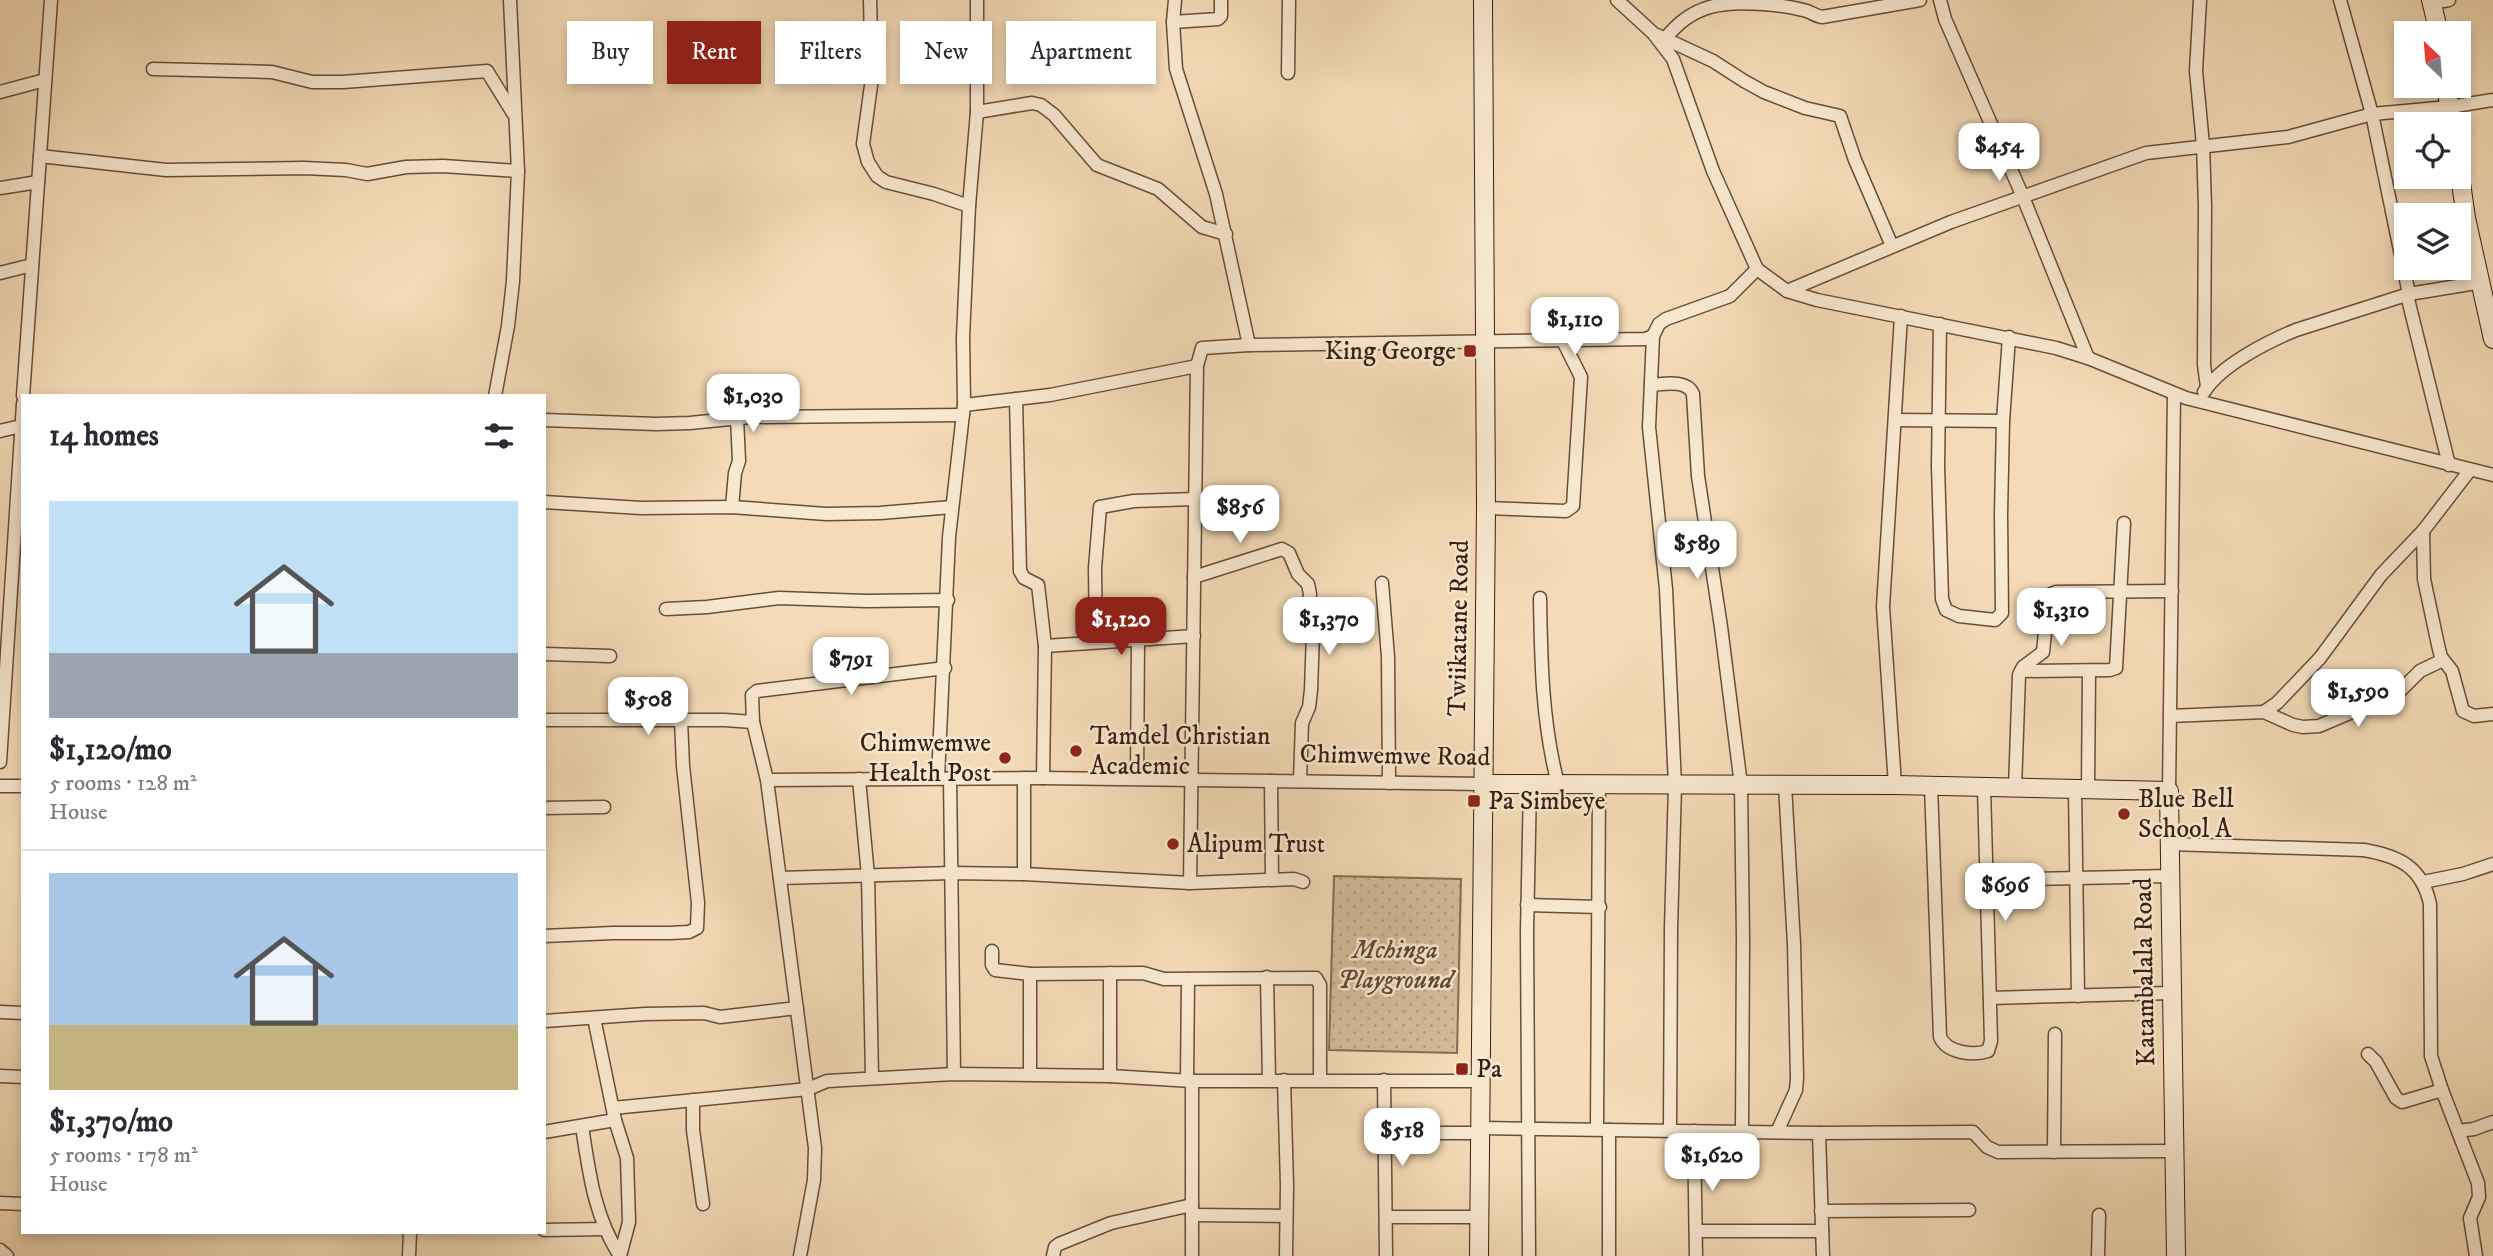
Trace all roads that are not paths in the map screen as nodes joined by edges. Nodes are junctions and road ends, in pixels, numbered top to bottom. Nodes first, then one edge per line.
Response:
1 (51, 0) edge
2 (510, 0) edge
3 (870, 0) edge
4 (976, 0) edge
5 (1175, 0) edge
6 (1221, 0) edge
7 (1289, 0) edge
8 (1483, 0) edge
9 (1617, 0) edge
10 (1920, 0) edge
11 (1940, 0) edge
12 (2200, 0) edge
13 (2340, 0) edge
14 (2438, 1) edge
15 (1871, 4) edge
16 (2439, 21) edge
17 (1173, 22) junction
18 (1659, 36) junction
19 (153, 69) dead end
20 (1288, 73) dead end
21 (45, 80) junction
22 (0, 92) edge
23 (2493, 100) edge
24 (977, 112) junction
25 (2461, 112) edge
26 (2372, 114) junction
27 (2394, 115) edge
28 (515, 116) junction
29 (2203, 145) junction
30 (40, 156) junction
31 (518, 171) junction
32 (38, 182) junction
33 (0, 188) edge
34 (2462, 189) edge
35 (2023, 197) junction
36 (969, 206) junction
37 (1226, 234) junction
38 (1892, 246) junction
39 (32, 265) junction
40 (1758, 269) junction
41 (0, 273) edge
42 (2485, 276) edge
43 (1787, 291) junction
44 (2408, 294) junction
45 (1901, 316) junction
46 (1940, 324) junction
47 (1653, 336) junction
48 (2009, 337) junction
49 (2493, 339) edge
50 (1486, 341) junction
51 (1563, 341) junction
52 (1249, 345) junction
53 (2088, 358) junction
54 (1197, 366) junction
55 (1651, 384) junction
56 (2207, 387) junction
57 (23, 394) edge
58 (495, 394) edge
59 (2174, 394) junction
60 (1016, 399) junction
61 (2199, 401) junction
62 (963, 410) junction
63 (737, 418) junction
64 (546, 420) edge
65 (1895, 420) junction
66 (1939, 421) junction
67 (2003, 421) junction
68 (21, 426) edge
69 (0, 431) edge
70 (21, 448) edge
71 (2449, 465) junction
72 (2470, 470) junction
73 (2493, 475) edge
74 (1195, 499) junction
75 (546, 502) edge
76 (732, 507) junction
77 (952, 507) junction
78 (1486, 508) junction
79 (2124, 523) dead end
80 (2423, 531) junction
81 (18, 547) edge
82 (1194, 577) junction
83 (1382, 583) dead end
84 (2121, 591) junction
85 (2172, 591) junction
86 (1540, 598) dead end
87 (948, 600) junction
88 (666, 609) dead end
89 (1194, 636) junction
90 (1138, 639) junction
91 (1096, 642) junction
92 (1045, 646) junction
93 (546, 654) edge
94 (610, 656) dead end
95 (2443, 660) junction
96 (945, 668) junction
97 (2021, 671) junction
98 (2089, 671) junction
99 (2264, 712) junction
100 (2493, 714) edge
101 (2170, 716) junction
102 (546, 720) edge
103 (681, 720) junction
104 (753, 722) junction
105 (0, 762) edge
106 (944, 778) junction
107 (1024, 778) junction
108 (1043, 778) junction
109 (859, 779) junction
110 (1137, 779) junction
111 (767, 780) junction
112 (1192, 780) junction
113 (1271, 781) junction
114 (1300, 781) junction
115 (1389, 783) junction
116 (1484, 784) junction
117 (1530, 784) junction
118 (1559, 784) junction
119 (1600, 784) junction
120 (1675, 785) junction
121 (1741, 785) junction
122 (1785, 785) junction
123 (0, 786) edge
124 (21, 786) edge
125 (1895, 786) junction
126 (1931, 786) junction
127 (1984, 787) junction
128 (2015, 788) junction
129 (2082, 789) junction
130 (2169, 791) junction
131 (604, 807) dead end
132 (546, 808) edge
133 (2169, 844) junction
134 (2493, 864) edge
135 (952, 873) junction
136 (1024, 874) junction
137 (868, 876) junction
138 (2169, 876) junction
139 (780, 878) junction
140 (2076, 878) junction
141 (1272, 880) junction
142 (1987, 880) junction
143 (1303, 882) dead end
144 (2423, 882) junction
145 (1190, 883) junction
146 (1527, 905) junction
147 (1600, 907) junction
148 (546, 936) edge
149 (992, 951) dead end
150 (1110, 973) junction
151 (1030, 974) junction
152 (1268, 977) junction
153 (1188, 979) junction
154 (2171, 993) junction
155 (2078, 996) junction
156 (1990, 998) junction
157 (797, 1008) junction
158 (0, 1012) edge
159 (21, 1013) edge
160 (594, 1018) junction
161 (546, 1021) edge
162 (2054, 1034) dead end
163 (2368, 1054) dead end
164 (954, 1074) junction
165 (1030, 1074) junction
166 (0, 1076) edge
167 (1110, 1076) junction
168 (21, 1077) edge
169 (872, 1077) junction
170 (1190, 1080) junction
171 (1269, 1080) junction
172 (1284, 1080) junction
173 (1320, 1080) junction
174 (1384, 1080) junction
175 (1481, 1081) junction
176 (808, 1089) junction
177 (2442, 1090) junction
178 (693, 1100) junction
179 (614, 1114) junction
180 (2493, 1122) edge
181 (582, 1126) junction
182 (1530, 1129) junction
183 (1603, 1130) junction
184 (1670, 1130) junction
185 (1481, 1131) junction
186 (1694, 1131) junction
187 (2458, 1131) junction
188 (546, 1132) edge
189 (1742, 1132) junction
190 (1777, 1132) junction
191 (1385, 1133) junction
192 (1819, 1133) junction
193 (2174, 1151) junction
194 (2054, 1152) junction
195 (0, 1203) edge
196 (21, 1204) edge
197 (703, 1204) dead end
198 (1192, 1210) junction
199 (1969, 1210) dead end
200 (1821, 1211) junction
201 (2099, 1215) dead end
202 (1286, 1216) junction
203 (1386, 1217) junction
204 (1479, 1217) junction
205 (605, 1229) junction
206 (546, 1230) edge
207 (1696, 1231) junction
208 (1822, 1231) junction
209 (410, 1234) edge
210 (0, 1250) edge
211 (7, 1256) edge
212 (409, 1256) edge
213 (620, 1256) edge
214 (800, 1256) edge
215 (1053, 1256) edge
216 (1192, 1256) edge
217 (1286, 1256) edge
218 (1386, 1256) edge
219 (1479, 1256) edge
220 (1529, 1256) edge
221 (1609, 1256) edge
222 (1696, 1256) edge
223 (1823, 1256) edge
224 (2098, 1256) edge
225 (2176, 1256) edge
226 (2476, 1256) edge

1 - 21 street
2 - 28 street
3 - 36 street
4 - 24 street
5 - 17 street
6 - 17 street
7 - 20 street
8 - 50 main road, Twiikatane Road
9 - 18 street
10 - 15 street
11 - 35 street
12 - 29 street
13 - 26 street
14 - 16 main road
15 - 18 street
17 - 37 street
18 - 38 street
18 - 40 street
19 - 28 street
21 - 22 street
21 - 30 street
23 - 25 street
24 - 36 street
24 - 37 street
26 - 27 street
26 - 29 street
26 - 44 street
28 - 31 street
29 - 35 street
29 - 56 street
30 - 31 street
30 - 32 street
31 - 58 street
32 - 33 street
32 - 39 street
34 - 42 main road
35 - 38 street
35 - 53 street
36 - 62 street
37 - 52 street
38 - 43 street
39 - 41 street
39 - 57 street
40 - 43 street
40 - 47 street
42 - 44 street
42 - 49 main road
43 - 45 street
44 - 56 street
44 - 71 street
45 - 46 street
45 - 65 street
46 - 48 street
46 - 66 street
47 - 51 street
47 - 55 street
48 - 53 street
48 - 67 street
50 - 51 street
50 - 52 street
50 - 78 main road, Twiikatane Road
51 - 78 street
52 - 54 street
53 - 59 street
54 - 60 street
54 - 74 street
55 - 120 street
55 - 121 street
56 - 61 street
59 - 61 street
59 - 85 street, Katambalala Road
60 - 62 street
60 - 92 street
61 - 71 street
62 - 63 street
62 - 77 street
63 - 64 street
63 - 76 street
65 - 66 street
65 - 125 street
66 - 67 street
66 - 67 street
68 - 69 street
68 - 70 street
70 - 81 street
71 - 72 street
72 - 73 street
72 - 80 street
74 - 82 street
74 - 91 street
75 - 76 street
76 - 77 street
77 - 87 street
78 - 116 main road, Twiikatane Road
79 - 84 street
80 - 95 street
80 - 99 street
81 - 105 street
82 - 89 street
82 - 114 street
83 - 115 street
84 - 85 street
84 - 97 street
84 - 98 street
85 - 101 street, Katambalala Road
86 - 118 street
87 - 88 street
87 - 96 street
89 - 90 street
89 - 112 street
90 - 91 street
90 - 110 street
91 - 92 street
92 - 108 street
93 - 94 street
95 - 99 street
95 - 100 street
96 - 104 street
96 - 106 street
97 - 98 street
97 - 128 street
98 - 129 street
99 - 101 street
101 - 130 street, Katambalala Road
102 - 103 street
103 - 104 street
103 - 148 street
104 - 111 street
106 - 107 street, Chimwemwe Road
106 - 109 street, Chimwemwe Road
106 - 135 street
107 - 108 street, Chimwemwe Road
107 - 136 street
108 - 110 street, Chimwemwe Road
109 - 111 street, Chimwemwe Road
109 - 137 street
110 - 112 street, Chimwemwe Road
111 - 139 street
112 - 113 street, Chimwemwe Road
112 - 145 street
113 - 114 street, Chimwemwe Road
113 - 141 street
114 - 115 street, Chimwemwe Road
115 - 116 street, Chimwemwe Road
116 - 117 main road, Chimwemwe Road
116 - 175 main road, Twiikatane Road
117 - 118 main road, Chimwemwe Road
117 - 146 street
118 - 119 main road, Chimwemwe Road
119 - 120 main road, Chimwemwe Road
119 - 147 street
120 - 121 main road, Chimwemwe Road
120 - 184 street
121 - 122 main road, Chimwemwe Road
121 - 189 street
122 - 125 main road, Chimwemwe Road
122 - 190 street
123 - 124 street
125 - 126 main road, Chimwemwe Road
126 - 127 main road, Chimwemwe Road
126 - 156 street
127 - 128 main road, Chimwemwe Road
127 - 142 street
128 - 129 main road, Chimwemwe Road
129 - 130 main road, Chimwemwe Road
129 - 140 street
130 - 133 main road, Katambalala Road
131 - 132 street
133 - 138 main road, Katambalala Road
133 - 144 street
134 - 144 street
135 - 136 street
135 - 137 street
135 - 164 street
136 - 145 street
137 - 139 street
137 - 169 street
138 - 140 street
138 - 154 main road, Katambalala Road
139 - 157 street
140 - 142 street
140 - 155 street
141 - 143 street
141 - 145 street
142 - 156 street
144 - 177 street
146 - 147 street
146 - 182 street
147 - 183 street
149 - 151 street
150 - 151 street
150 - 153 street
150 - 167 street
151 - 165 street
152 - 153 street
152 - 171 street
152 - 173 street
153 - 170 street
154 - 155 street
154 - 193 main road, Katambalala Road
155 - 156 street
157 - 160 street
157 - 176 street
158 - 159 street
160 - 161 street
160 - 179 street
162 - 194 street
163 - 177 street
164 - 165 street
164 - 169 street
165 - 167 street
166 - 168 street
167 - 170 street
169 - 176 street
170 - 171 street
170 - 198 street
171 - 172 street
172 - 173 street
172 - 202 street
173 - 174 street
174 - 175 street
174 - 191 street
175 - 185 main road, Twiikatane Road
176 - 178 street
176 - 214 street
177 - 187 street
178 - 179 street
178 - 197 street
179 - 181 street
179 - 213 street
180 - 187 street
181 - 188 street
181 - 205 street
182 - 183 street
182 - 185 street
182 - 220 street
183 - 184 street
183 - 221 street
184 - 186 street
185 - 191 street
185 - 204 main road, Twiikatane Road
186 - 189 street
186 - 207 street
187 - 226 street
189 - 190 street
190 - 192 street
191 - 203 street
192 - 194 street
192 - 200 street
193 - 194 street
193 - 225 main road, Katambalala Road
195 - 196 street
198 - 202 street
198 - 215 street
198 - 216 street
199 - 200 street
200 - 208 street
201 - 224 street
202 - 217 street
203 - 204 street
203 - 218 street
204 - 219 main road, Twiikatane Road
205 - 206 street
205 - 213 street
207 - 208 street
207 - 222 street
208 - 223 street
209 - 212 street
210 - 211 street

